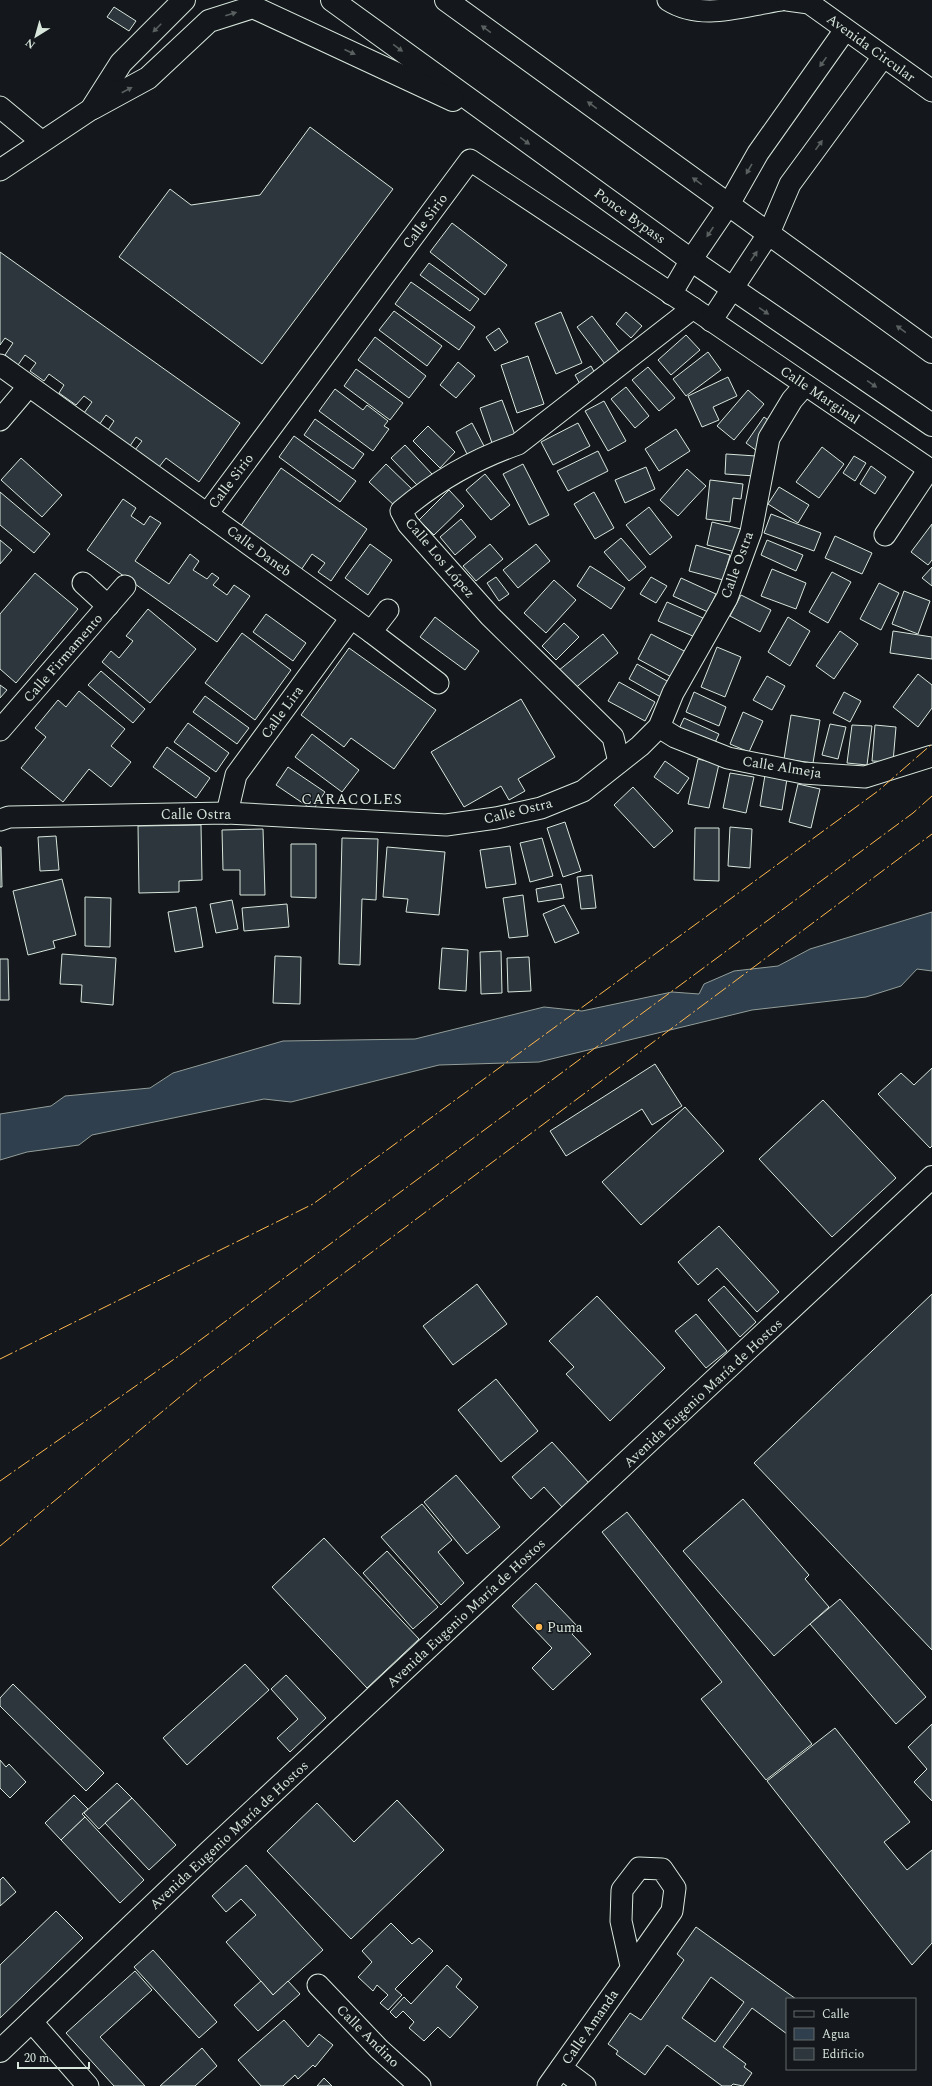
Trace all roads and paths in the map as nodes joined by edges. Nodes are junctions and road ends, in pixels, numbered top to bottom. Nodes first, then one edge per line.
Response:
1 (184, 0) edge
2 (332, 0) edge
3 (446, 0) edge
4 (668, 0) edge
5 (781, 0) edge
6 (787, 0) edge
7 (845, 30) junction
8 (883, 57) junction
9 (932, 91) edge
10 (0, 107) edge
11 (93, 108) junction
12 (498, 121) junction
13 (41, 141) junction
14 (0, 170) edge
15 (729, 204) junction
16 (769, 233) junction
17 (691, 260) junction
18 (732, 289) junction
19 (671, 294) junction
20 (693, 308) junction
21 (710, 321) junction
22 (932, 352) edge
23 (0, 365) edge
24 (805, 385) junction
25 (28, 387) junction
26 (0, 420) edge
27 (932, 425) edge
28 (931, 470) edge
29 (207, 514) junction
30 (885, 535) dead end
31 (83, 583) dead end
32 (126, 586) dead end
33 (108, 606) junction
34 (388, 610) dead end
35 (351, 618) junction
36 (371, 632) junction
37 (438, 683) dead end
38 (659, 728) junction
39 (0, 730) edge
40 (932, 756) edge
41 (619, 762) junction
42 (227, 813) junction
43 (0, 820) edge
44 (932, 1177) edge
45 (631, 1966) dead end
46 (318, 1984) dead end
47 (31, 2021) junction
48 (0, 2051) edge
49 (561, 2068) junction
50 (88, 2086) edge
51 (420, 2086) edge
52 (548, 2086) edge
53 (585, 2086) edge

1 -> 11 main road
2 -> 12 main road, Ponce Bypass
15 -> 3 main road
4 - 5 street
6 - 7 street, Avenida Circular
7 - 8 street, Avenida Circular
7 -> 15 street
8 - 9 street, Avenida Circular
16 -> 8 street
10 - 13 street
11 -> 12 main road
11 - 13 street
12 -> 17 main road, Ponce Bypass
13 - 14 street
15 - 16 main road
15 -> 17 street
18 -> 16 street
22 -> 16 main road
17 - 18 main road, Ponce Bypass
17 - 19 street
18 - 21 street
18 -> 27 main road, Ponce Bypass
19 - 20 street, Calle Sirio
19 - 29 street, Calle Sirio
20 - 21 street, Calle Sirio
20 - 41 street, Calle Los López
21 - 24 street, Calle Marginal
23 - 25 street, Calle Daneb
24 - 28 street, Calle Marginal
24 - 38 street, Calle Ostra
25 - 26 street
25 - 29 street, Calle Daneb
28 - 30 street, Calle Marginal
29 - 35 street, Calle Daneb
31 - 33 street
32 - 33 street, Calle Firmamento
33 - 39 street, Calle Firmamento
34 - 36 street
35 - 36 street, Calle Daneb
35 - 42 street, Calle Lira
36 - 37 street, Calle Daneb
38 - 40 street, Calle Almeja
38 - 41 street, Calle Ostra
41 - 42 street, Calle Ostra
42 - 43 street, Calle Ostra
44 - 47 main road, Avenida Eugenio María de Hostos
45 - 49 street, Calle Amanda
46 - 51 street, Calle Andino
47 - 48 main road, Avenida Eugenio María de Hostos
47 - 50 street
49 - 52 street, Calle Amanda
49 - 53 street

